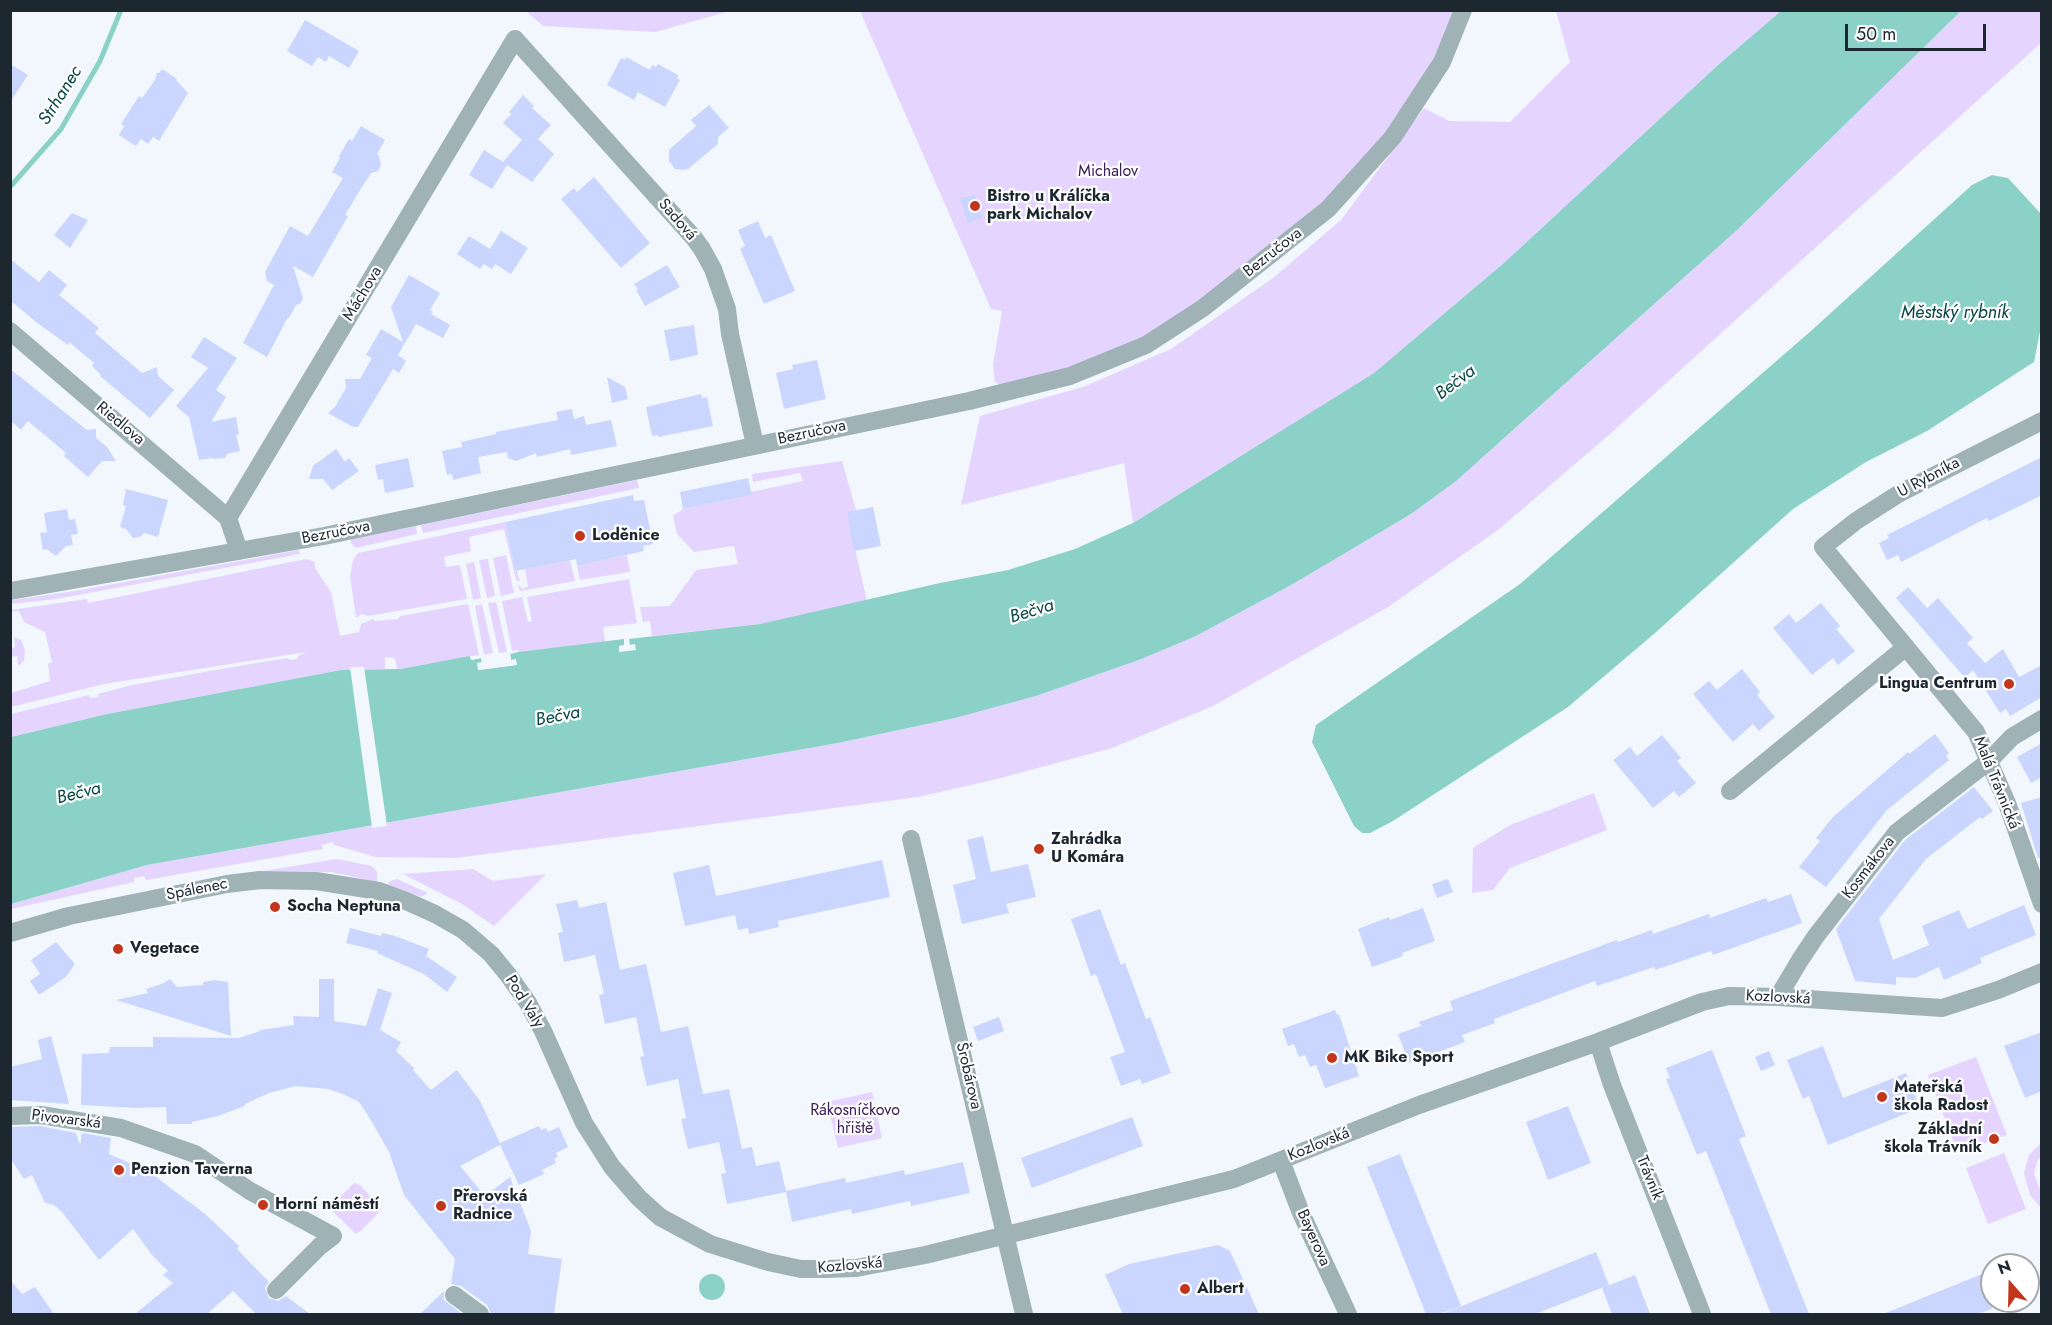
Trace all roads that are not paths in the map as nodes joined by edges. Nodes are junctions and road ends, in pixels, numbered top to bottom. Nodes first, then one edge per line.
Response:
1 (1463, 10) edge
2 (515, 39) joint
3 (10, 331) edge
4 (2042, 421) edge
5 (755, 445) junction
6 (228, 518) junction
7 (1823, 547) joint
8 (239, 551) junction
9 (10, 591) edge
10 (1906, 647) junction
11 (2042, 719) edge
12 (1989, 761) junction
13 (1730, 791) dead end
14 (910, 838) dead end
15 (379, 891) joint
16 (2042, 904) edge
17 (14, 931) edge
18 (2042, 972) edge
19 (1779, 997) junction
20 (1598, 1042) junction
21 (10, 1116) edge
22 (1281, 1161) junction
23 (612, 1167) joint
24 (1005, 1235) junction
25 (276, 1290) dead end
26 (454, 1295) dead end
27 (480, 1314) edge
28 (1024, 1314) edge
29 (1348, 1314) edge
30 (1702, 1314) edge

1 - 5 street, Bezručova
2 - 5 street, Sadová
2 - 6 street, Máchova
3 - 6 street, Riedlova
4 - 7 street, U Rybníka
5 - 8 street, Bezručova
6 - 8 street
7 - 10 street, Malá Trávnická
8 - 9 street, Bezručova
10 - 12 street, Malá Trávnická
10 - 13 street
11 - 12 street, Kosmákova
12 - 16 street, Malá Trávnická
12 - 19 street, Kosmákova
14 - 24 street, Šrobárova
15 - 17 street, Spálenec
15 - 23 street, Pod Valy
18 - 19 street, Kozlovská
19 - 20 street, Kozlovská
20 - 22 street, Kozlovská
20 - 30 street, Trávník
21 - 25 street, Pivovarská
22 - 24 street, Kozlovská
22 - 29 street, Bayerova
23 - 24 street, Kozlovská
24 - 28 street, Šrobárova
26 - 27 street

